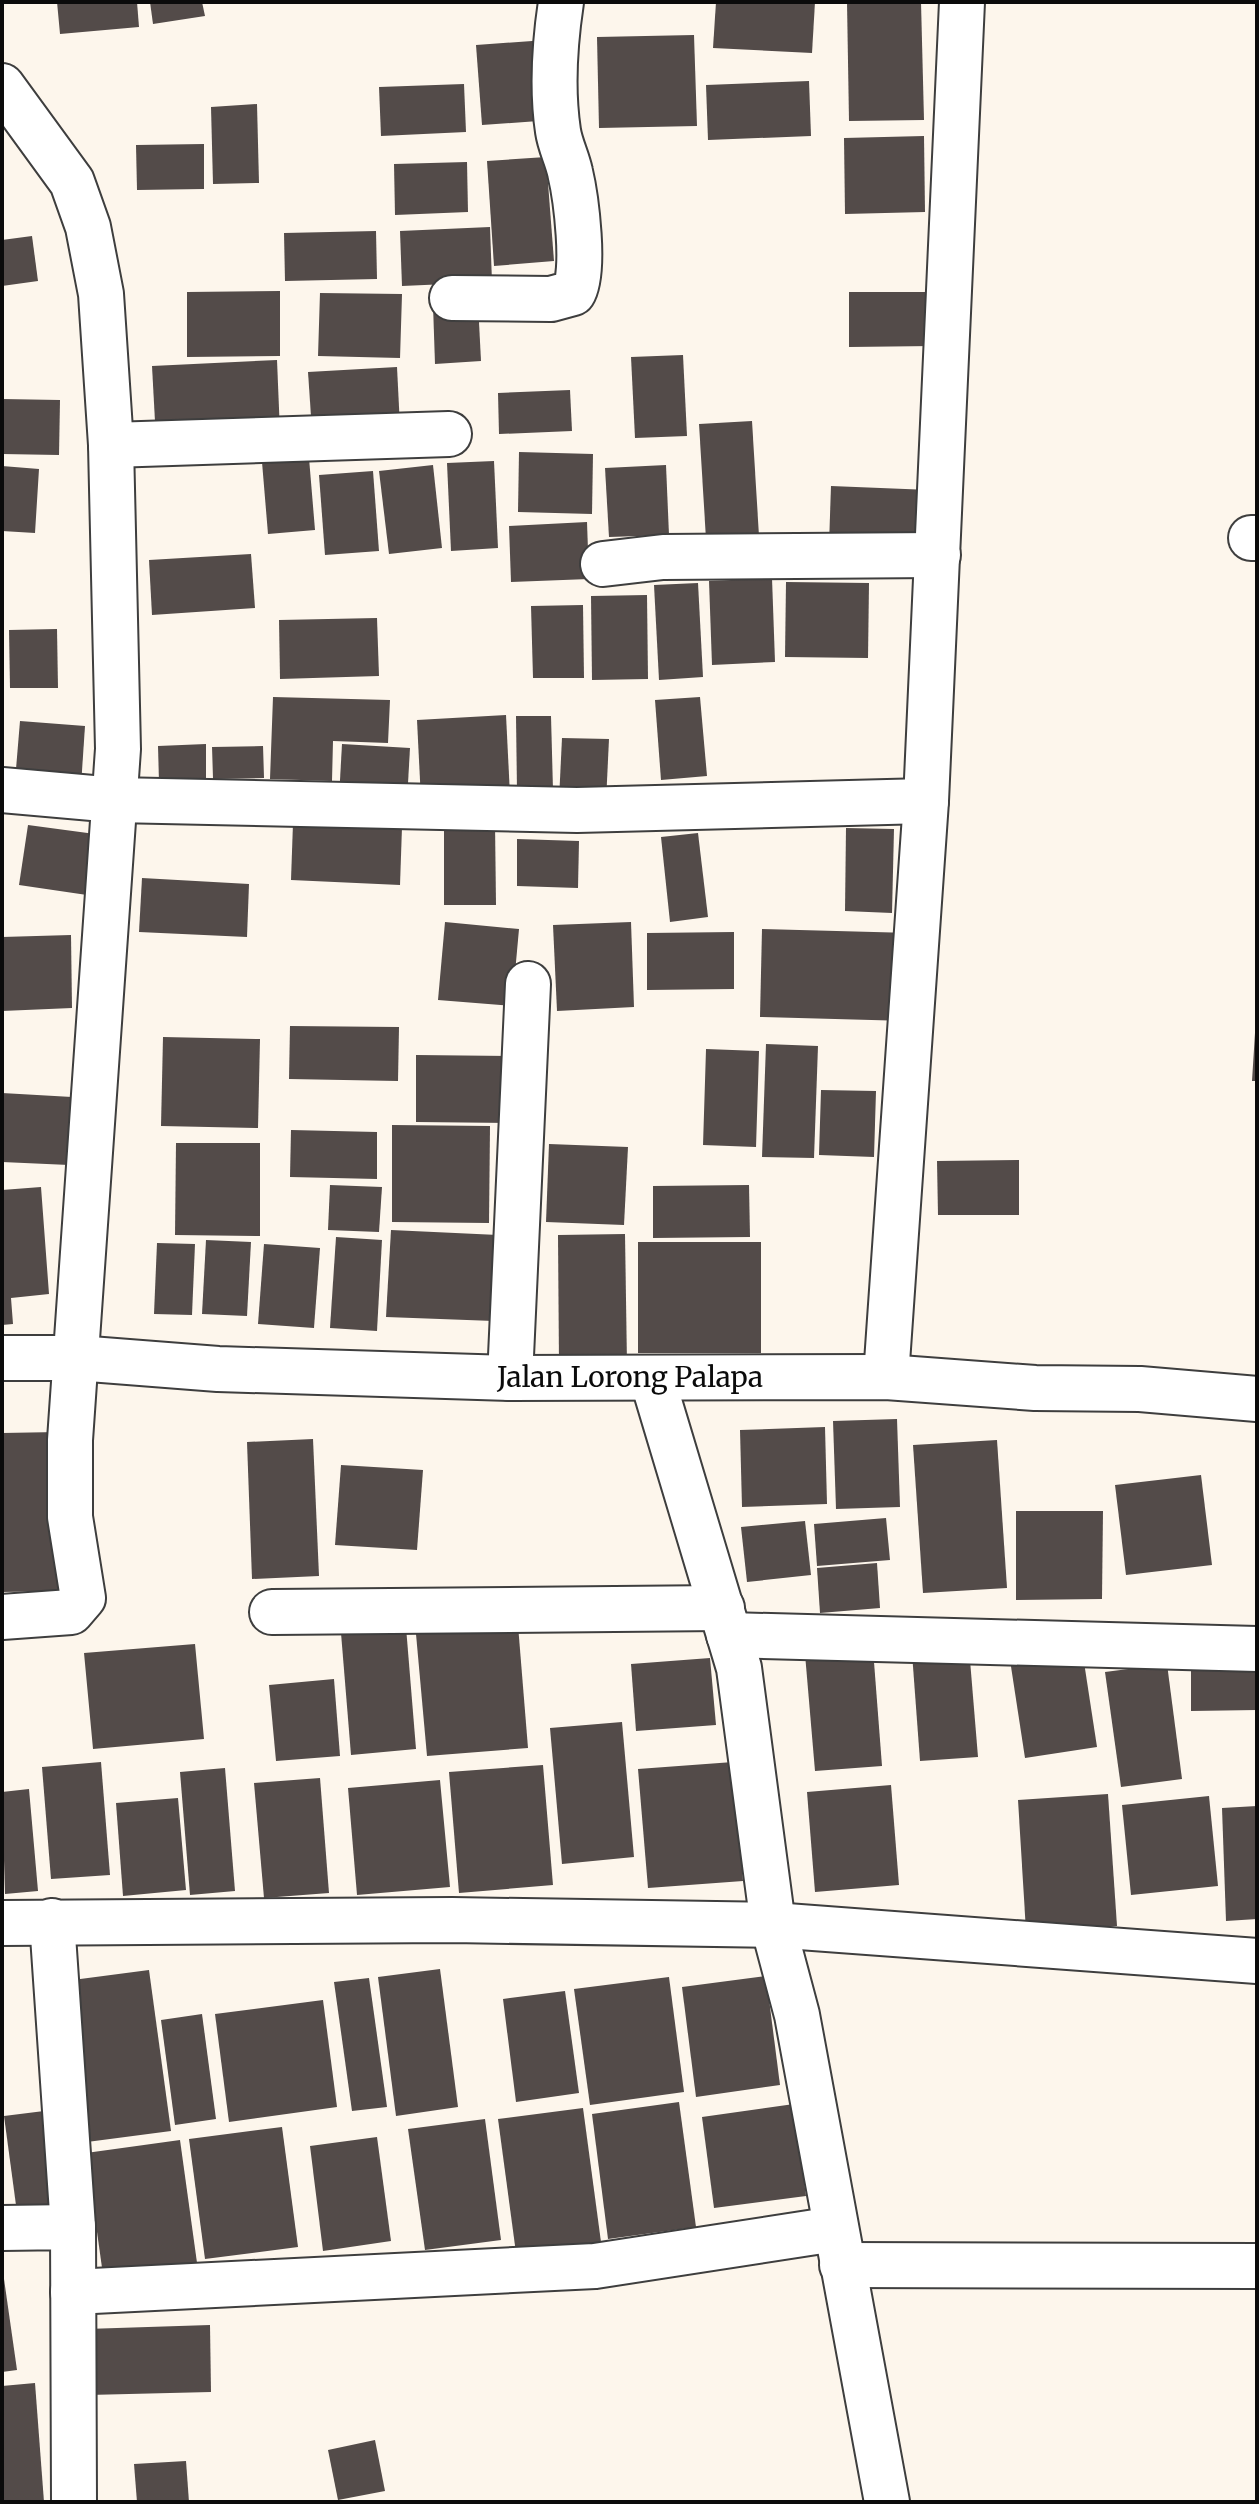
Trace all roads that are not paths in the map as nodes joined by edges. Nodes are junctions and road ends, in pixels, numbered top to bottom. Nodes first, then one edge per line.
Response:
1 (561, 2) edge
2 (962, 2) edge
3 (2, 86) edge
4 (452, 298) dead end
5 (449, 434) dead end
6 (111, 445) junction
7 (938, 555) junction
8 (603, 564) dead end
9 (2, 790) edge
10 (115, 800) junction
11 (926, 801) junction
12 (528, 984) dead end
13 (2, 1358) edge
14 (77, 1358) junction
15 (886, 1377) junction
16 (510, 1378) junction
17 (652, 1378) junction
18 (1257, 1399) edge
19 (272, 1612) dead end
20 (2, 1617) edge
21 (726, 1621) junction
22 (1257, 1649) edge
23 (52, 1921) junction
24 (2, 1923) edge
25 (773, 1925) junction
26 (1257, 1961) edge
27 (73, 2227) junction
28 (2, 2228) edge
29 (838, 2247) junction
30 (1257, 2266) edge
31 (73, 2292) junction
32 (74, 2502) edge
33 (887, 2502) edge

1 - 4 street
2 - 7 street
3 - 6 street
5 - 6 street
6 - 10 street
7 - 8 street
7 - 11 street
9 - 10 street
10 - 11 street
10 - 14 street
11 - 15 street
12 - 16 street
13 - 14 street, Jalan Lorong Palapa
14 - 16 street, Jalan Lorong Palapa
14 - 20 street
15 - 17 street, Jalan Lorong Palapa
15 - 18 street, Jalan Lorong Palapa
16 - 17 street, Jalan Lorong Palapa
17 - 21 street
19 - 21 street
21 - 22 street
21 - 25 street
23 - 24 street
23 - 25 street
23 - 27 street
25 - 26 street
25 - 29 street
27 - 28 street
27 - 31 street
29 - 30 street
29 - 31 street
29 - 33 street
31 - 32 street

